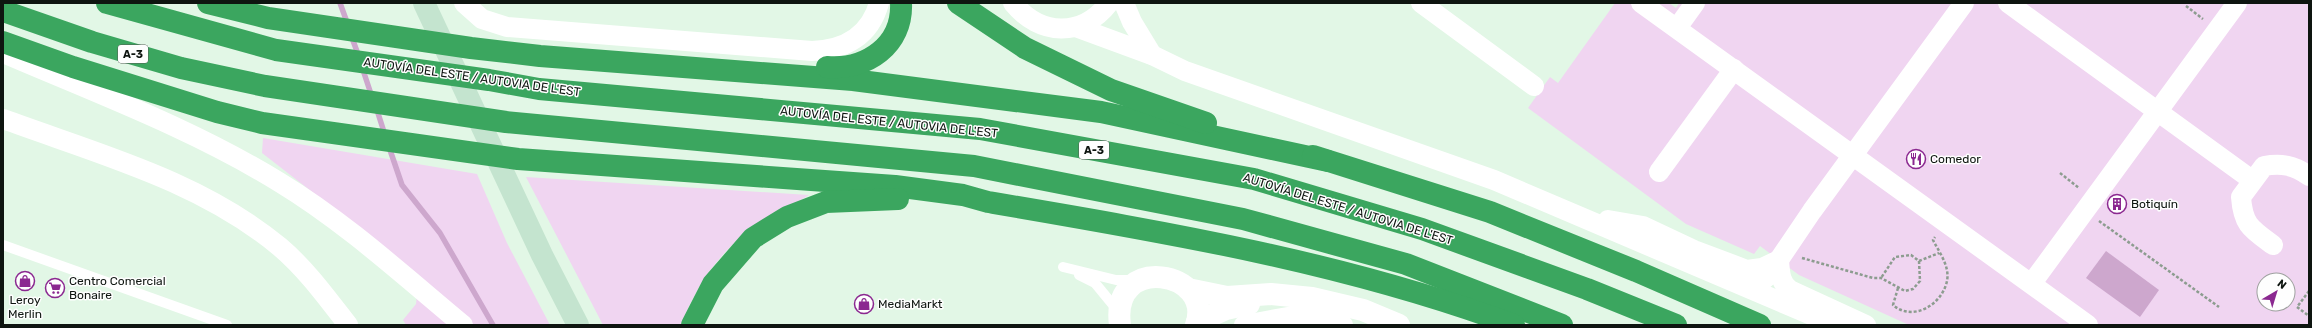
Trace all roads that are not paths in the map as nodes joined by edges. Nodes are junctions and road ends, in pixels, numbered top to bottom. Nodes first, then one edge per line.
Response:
1 (107, 3) edge
2 (208, 3) edge
3 (464, 3) edge
4 (879, 3) edge
5 (901, 3) edge
6 (958, 3) edge
7 (1013, 3) edge
8 (1109, 3) edge
9 (1124, 3) edge
10 (1421, 3) edge
11 (1641, 3) edge
12 (1695, 3) edge
13 (1964, 3) edge
14 (2008, 3) edge
15 (2238, 3) edge
16 (427, 10) edge
17 (3, 11) edge
18 (1076, 27) junction
19 (1677, 28) junction
20 (3, 42) edge
21 (3, 53) edge
22 (1152, 55) junction
23 (631, 64) junction
24 (1734, 69) junction
25 (1534, 86) dead end
26 (2158, 113) junction
27 (3, 119) edge
28 (1854, 155) junction
29 (1328, 161) junction
30 (1659, 172) dead end
31 (2309, 176) edge
32 (2252, 180) junction
33 (988, 202) junction
34 (1586, 218) junction
35 (3, 245) edge
36 (2273, 245) dead end
37 (1782, 255) junction
38 (1139, 280) junction
39 (2032, 283) junction
40 (1188, 289) junction
41 (1752, 289) junction
42 (1312, 298) junction
43 (1119, 318) edge
44 (1196, 323) edge
45 (227, 325) edge
46 (348, 325) edge
47 (463, 325) edge
48 (578, 325) edge
49 (692, 325) edge
50 (1244, 325) edge
51 (1343, 325) edge
52 (1399, 325) edge
53 (1514, 325) edge
54 (1562, 325) edge
55 (1676, 325) edge
56 (1760, 325) edge
57 (1835, 325) edge
58 (1866, 325) edge
59 (2088, 325) edge

1 - 55 highway, AUTOVÍA DEL ESTE / AUTOVIA DE L'EST / A-3
2 - 23 highway
3 - 4 street
5 - 23 highway
6 - 29 highway
7 - 18 street
8 - 18 street
9 - 22 street
10 - 25 street
11 - 19 street
12 - 19 street
13 - 28 street
14 - 26 street
15 - 26 street
16 - 48 main road
17 - 54 highway, A-3
18 - 22 street
19 - 24 street
20 - 33 highway
21 - 47 street
22 - 34 street
23 - 29 highway
24 - 28 street
24 - 30 street
26 - 32 street
26 - 39 street
27 - 46 street
28 - 37 street
28 - 39 street
29 - 56 highway
31 - 32 street
32 - 36 street
33 - 49 highway
33 - 53 highway
34 - 37 street
34 - 41 street
35 - 45 lane
37 - 41 street
37 - 58 street
38 - 40 street
38 - 43 street
38 - 43 lane
39 - 59 street
40 - 42 street
40 - 44 street
41 - 57 street
42 - 44 street
42 - 52 street
50 - 51 street

